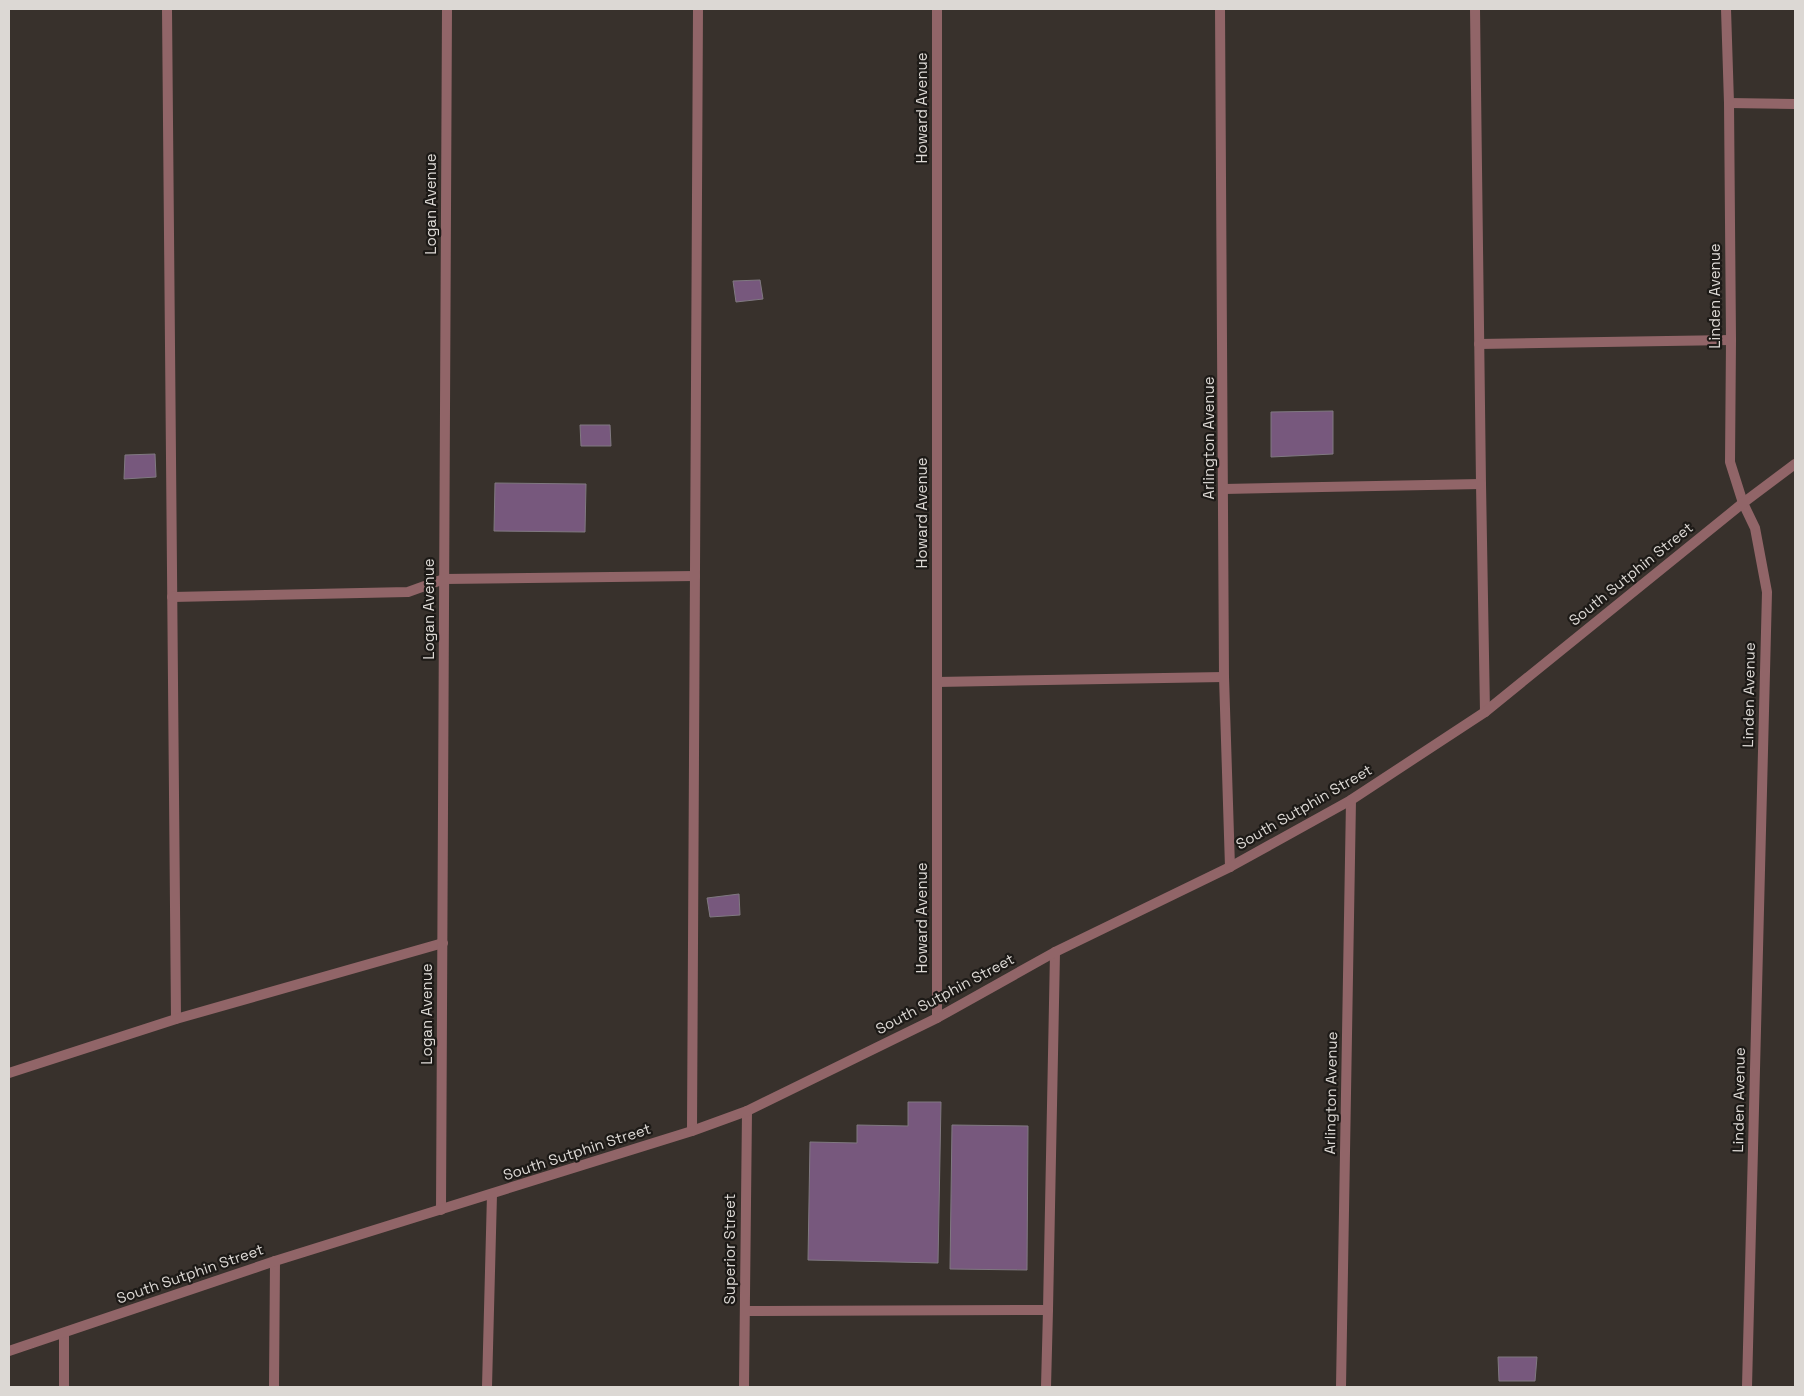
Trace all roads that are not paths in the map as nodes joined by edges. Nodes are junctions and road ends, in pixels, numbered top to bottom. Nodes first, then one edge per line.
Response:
1 (167, 9) edge
2 (447, 9) edge
3 (698, 9) edge
4 (937, 9) edge
5 (1220, 9) edge
6 (1475, 9) edge
7 (1726, 9) edge
8 (1729, 103) junction
9 (1795, 104) edge
10 (1731, 340) junction
11 (1479, 344) junction
12 (1795, 464) edge
13 (1481, 484) junction
14 (1224, 489) junction
15 (1743, 503) junction
16 (695, 576) junction
17 (444, 580) junction
18 (172, 597) junction
19 (1224, 677) junction
20 (937, 682) junction
21 (1485, 712) junction
22 (1351, 800) junction
23 (1230, 867) junction
24 (443, 943) junction
25 (1055, 952) junction
26 (937, 1018) junction
27 (176, 1019) junction
28 (9, 1073) edge
29 (746, 1111) junction
30 (692, 1131) junction
31 (492, 1194) junction
32 (441, 1210) junction
33 (275, 1262) junction
34 (1048, 1310) junction
35 (745, 1311) junction
36 (64, 1333) junction
37 (9, 1350) edge
38 (64, 1387) edge
39 (274, 1387) edge
40 (487, 1387) edge
41 (744, 1387) edge
42 (1046, 1387) edge
43 (1341, 1387) edge
44 (1747, 1387) edge

1 - 18 street
2 - 17 street, Logan Avenue
3 - 16 street
4 - 20 street, Howard Avenue
5 - 14 street, Arlington Avenue
6 - 11 street
7 - 8 street, Linden Avenue
8 - 9 street
8 - 10 street, Linden Avenue
10 - 11 street
10 - 15 street, Linden Avenue
11 - 13 street
12 - 15 street, South Sutphin Street
13 - 14 street
13 - 21 street
14 - 19 street, Arlington Avenue
15 - 21 street, South Sutphin Street
15 - 44 street, Linden Avenue
16 - 17 street
16 - 30 street
17 - 18 street
17 - 24 street, Logan Avenue
18 - 27 street
19 - 20 street
19 - 23 street, Arlington Avenue
20 - 26 street, Howard Avenue
21 - 22 street, South Sutphin Street
22 - 23 street, South Sutphin Street
22 - 43 street, Arlington Avenue
23 - 25 street, South Sutphin Street
24 - 27 street
24 - 32 street, Logan Avenue
25 - 26 street, South Sutphin Street
25 - 34 street
26 - 29 street, South Sutphin Street
27 - 28 street
29 - 30 street, South Sutphin Street
29 - 35 street, Superior Street
30 - 31 street, South Sutphin Street
31 - 32 street, South Sutphin Street
31 - 40 street
32 - 33 street, South Sutphin Street
33 - 36 street, South Sutphin Street
33 - 39 street
34 - 35 street
34 - 42 street
35 - 41 street, Superior Street
36 - 37 street, South Sutphin Street
36 - 38 street

